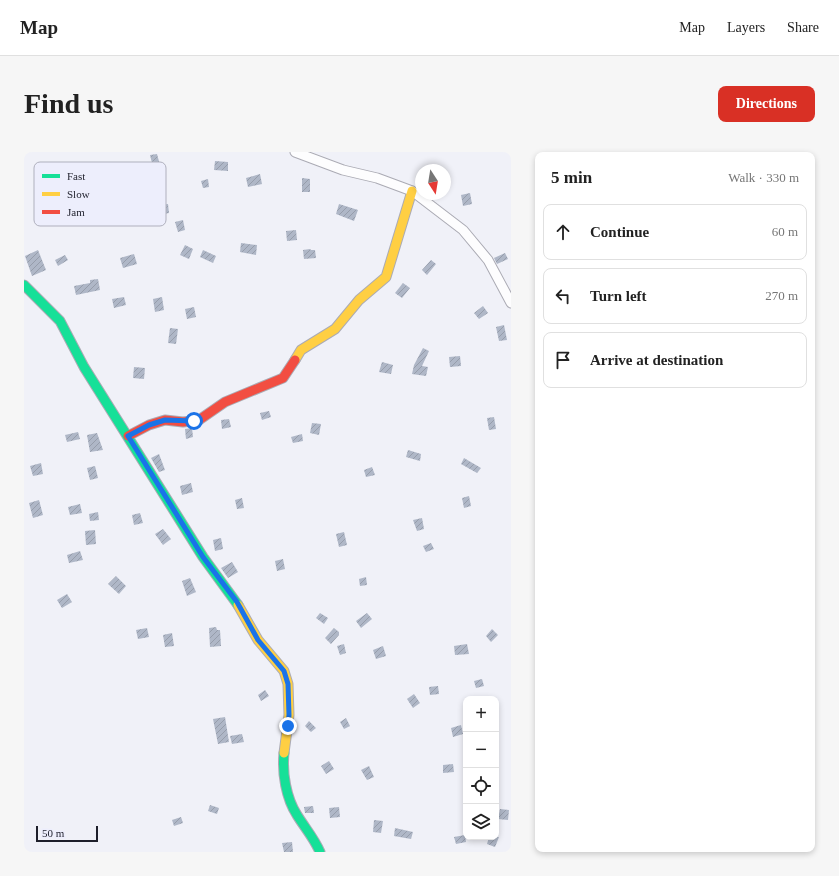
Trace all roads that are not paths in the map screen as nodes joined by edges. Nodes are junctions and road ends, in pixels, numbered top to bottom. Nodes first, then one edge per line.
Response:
1 (295, 152) edge
2 (412, 191) junction
3 (24, 285) edge
4 (511, 303) edge
5 (128, 436) junction
6 (320, 852) edge

1 - 2 street
2 - 4 street
2 - 5 street
3 - 5 street
5 - 6 street

